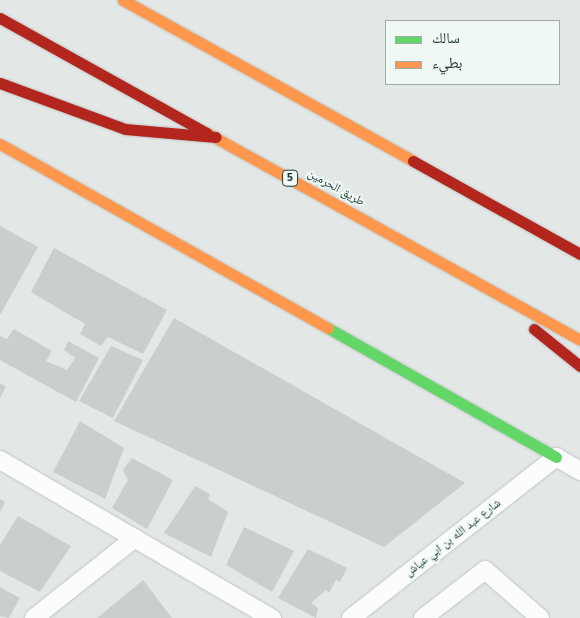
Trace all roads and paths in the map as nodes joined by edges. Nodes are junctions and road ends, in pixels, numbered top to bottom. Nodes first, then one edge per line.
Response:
1 (123, 0) edge
2 (0, 18) edge
3 (0, 83) edge
4 (216, 137) junction
5 (0, 144) edge
6 (580, 254) edge
7 (466, 276) junction
8 (580, 340) edge
9 (580, 366) edge
10 (556, 457) junction
11 (0, 460) edge
12 (580, 471) edge
13 (136, 538) junction
14 (34, 618) edge
15 (272, 618) edge
16 (351, 618) edge
17 (423, 618) edge
18 (540, 618) edge

1 - 6 main road
2 - 4 main road, طريق الحرمين / 5
3 - 4 main road
4 - 7 main road, طريق الحرمين / 5
5 - 10 main road
7 - 8 main road, طريق الحرمين / 5
7 - 9 main road
10 - 12 street
10 - 16 street, شارع عبد الله بن ابي عياش
11 - 13 street
13 - 14 street
13 - 15 street
17 - 18 street

